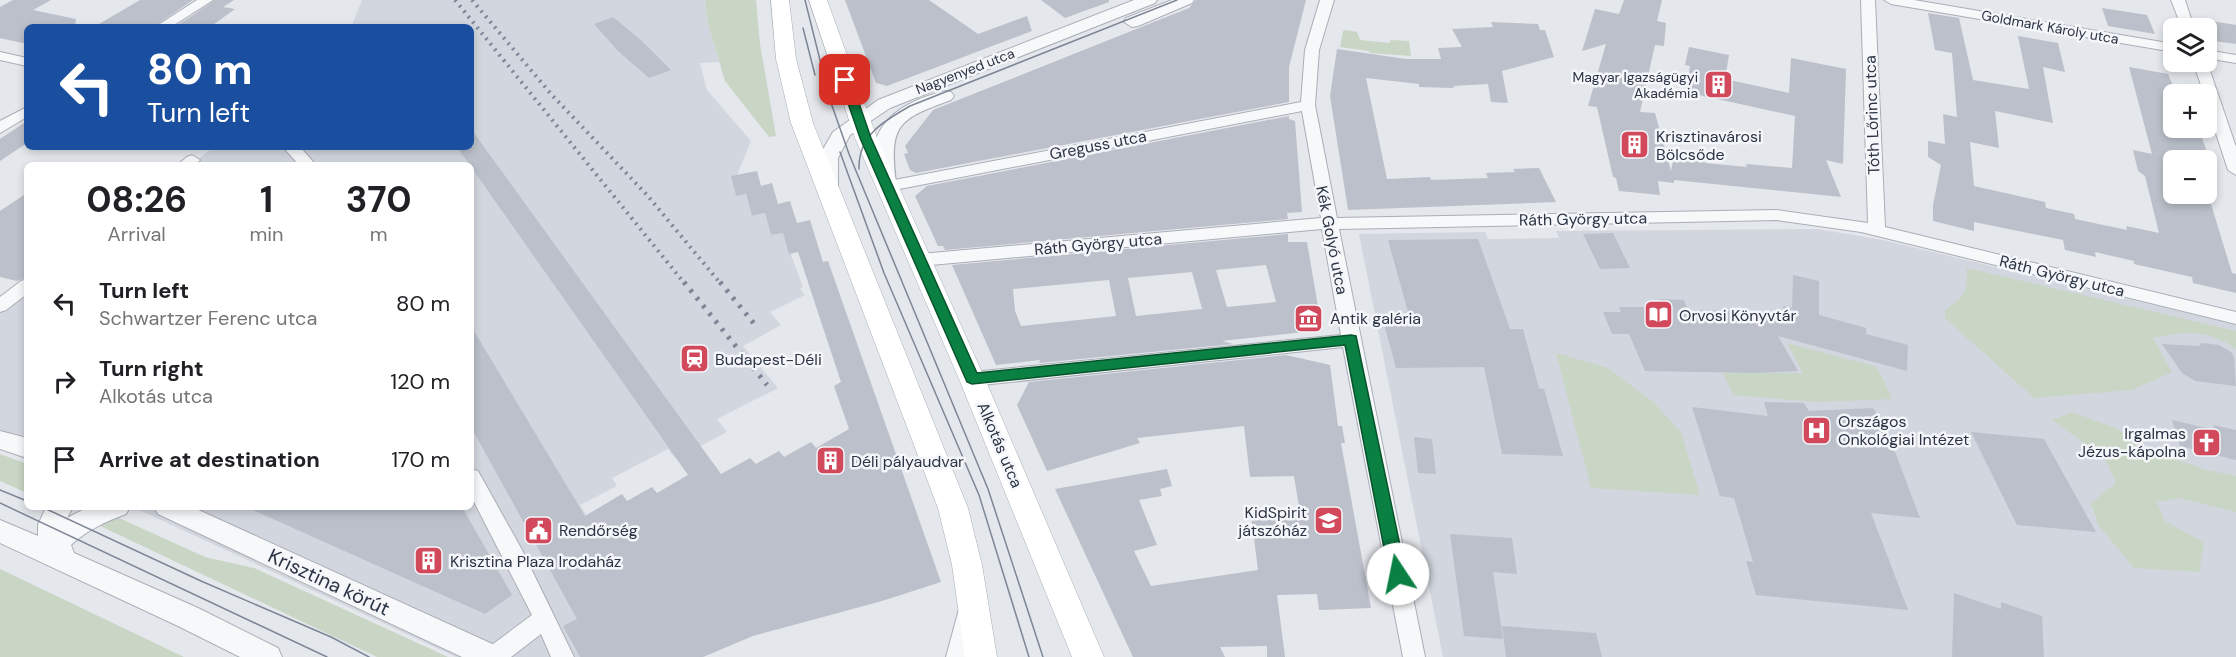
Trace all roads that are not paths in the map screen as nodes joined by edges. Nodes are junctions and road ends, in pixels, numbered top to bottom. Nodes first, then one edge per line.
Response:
1 (206, 0) edge
2 (780, 0) edge
3 (818, 0) edge
4 (1149, 0) edge
5 (1186, 0) edge
6 (1327, 0) edge
7 (1868, 0) edge
8 (1896, 0) edge
9 (2178, 0) edge
10 (2184, 18) edge
11 (167, 24) edge
12 (2163, 46) edge
13 (0, 56) edge
14 (2217, 56) edge
15 (2236, 59) edge
16 (24, 62) edge
17 (2203, 72) edge
18 (1308, 105) junction
19 (24, 113) edge
20 (858, 120) junction
21 (0, 128) edge
22 (294, 150) edge
23 (305, 162) edge
24 (2236, 170) edge
25 (887, 184) junction
26 (828, 187) junction
27 (1329, 223) junction
28 (1877, 231) junction
29 (920, 260) junction
30 (24, 287) edge
31 (0, 306) edge
32 (2236, 318) edge
33 (1351, 340) junction
34 (972, 378) junction
35 (0, 440) edge
36 (24, 447) edge
37 (474, 483) edge
38 (58, 510) edge
39 (109, 510) edge
40 (174, 510) edge
41 (0, 531) edge
42 (63, 555) junction
43 (972, 605) junction
44 (544, 619) junction
45 (268, 657) edge
46 (492, 657) edge
47 (563, 657) edge
48 (960, 657) edge
49 (981, 657) edge
50 (1088, 657) edge
51 (1414, 657) edge

1 - 11 street
2 - 26 main road
3 - 20 main road, Alkotás utca
4 - 20 street, Nagyenyed utca
5 - 25 street, Nagyenyed utca
6 - 18 street, Kék Golyó utca
7 - 28 street, Tóth Lőrinc utca
8 - 12 street, Goldmark Károly utca
9 - 10 street
13 - 16 street
14 - 15 street
17 - 24 street
18 - 25 street, Greguss utca
18 - 27 street, Kék Golyó utca
19 - 21 street
20 - 25 main road, Alkotás utca
20 - 26 street, Nagyenyed utca
22 - 23 street
25 - 29 main road, Alkotás utca
26 - 43 main road
27 - 28 street, Ráth György utca
27 - 29 street, Ráth György utca
27 - 33 street, Kék Golyó utca
28 - 32 street, Ráth György utca
29 - 34 main road, Alkotás utca
30 - 31 street
33 - 34 street
33 - 51 street, Kék Golyó utca
34 - 50 main road, Alkotás utca
35 - 36 street
37 - 44 street
38 - 42 street
39 - 42 street
40 - 46 street, Krisztina körút
41 - 42 street
42 - 45 street
43 - 48 street
43 - 49 main road
44 - 46 street
44 - 47 street

